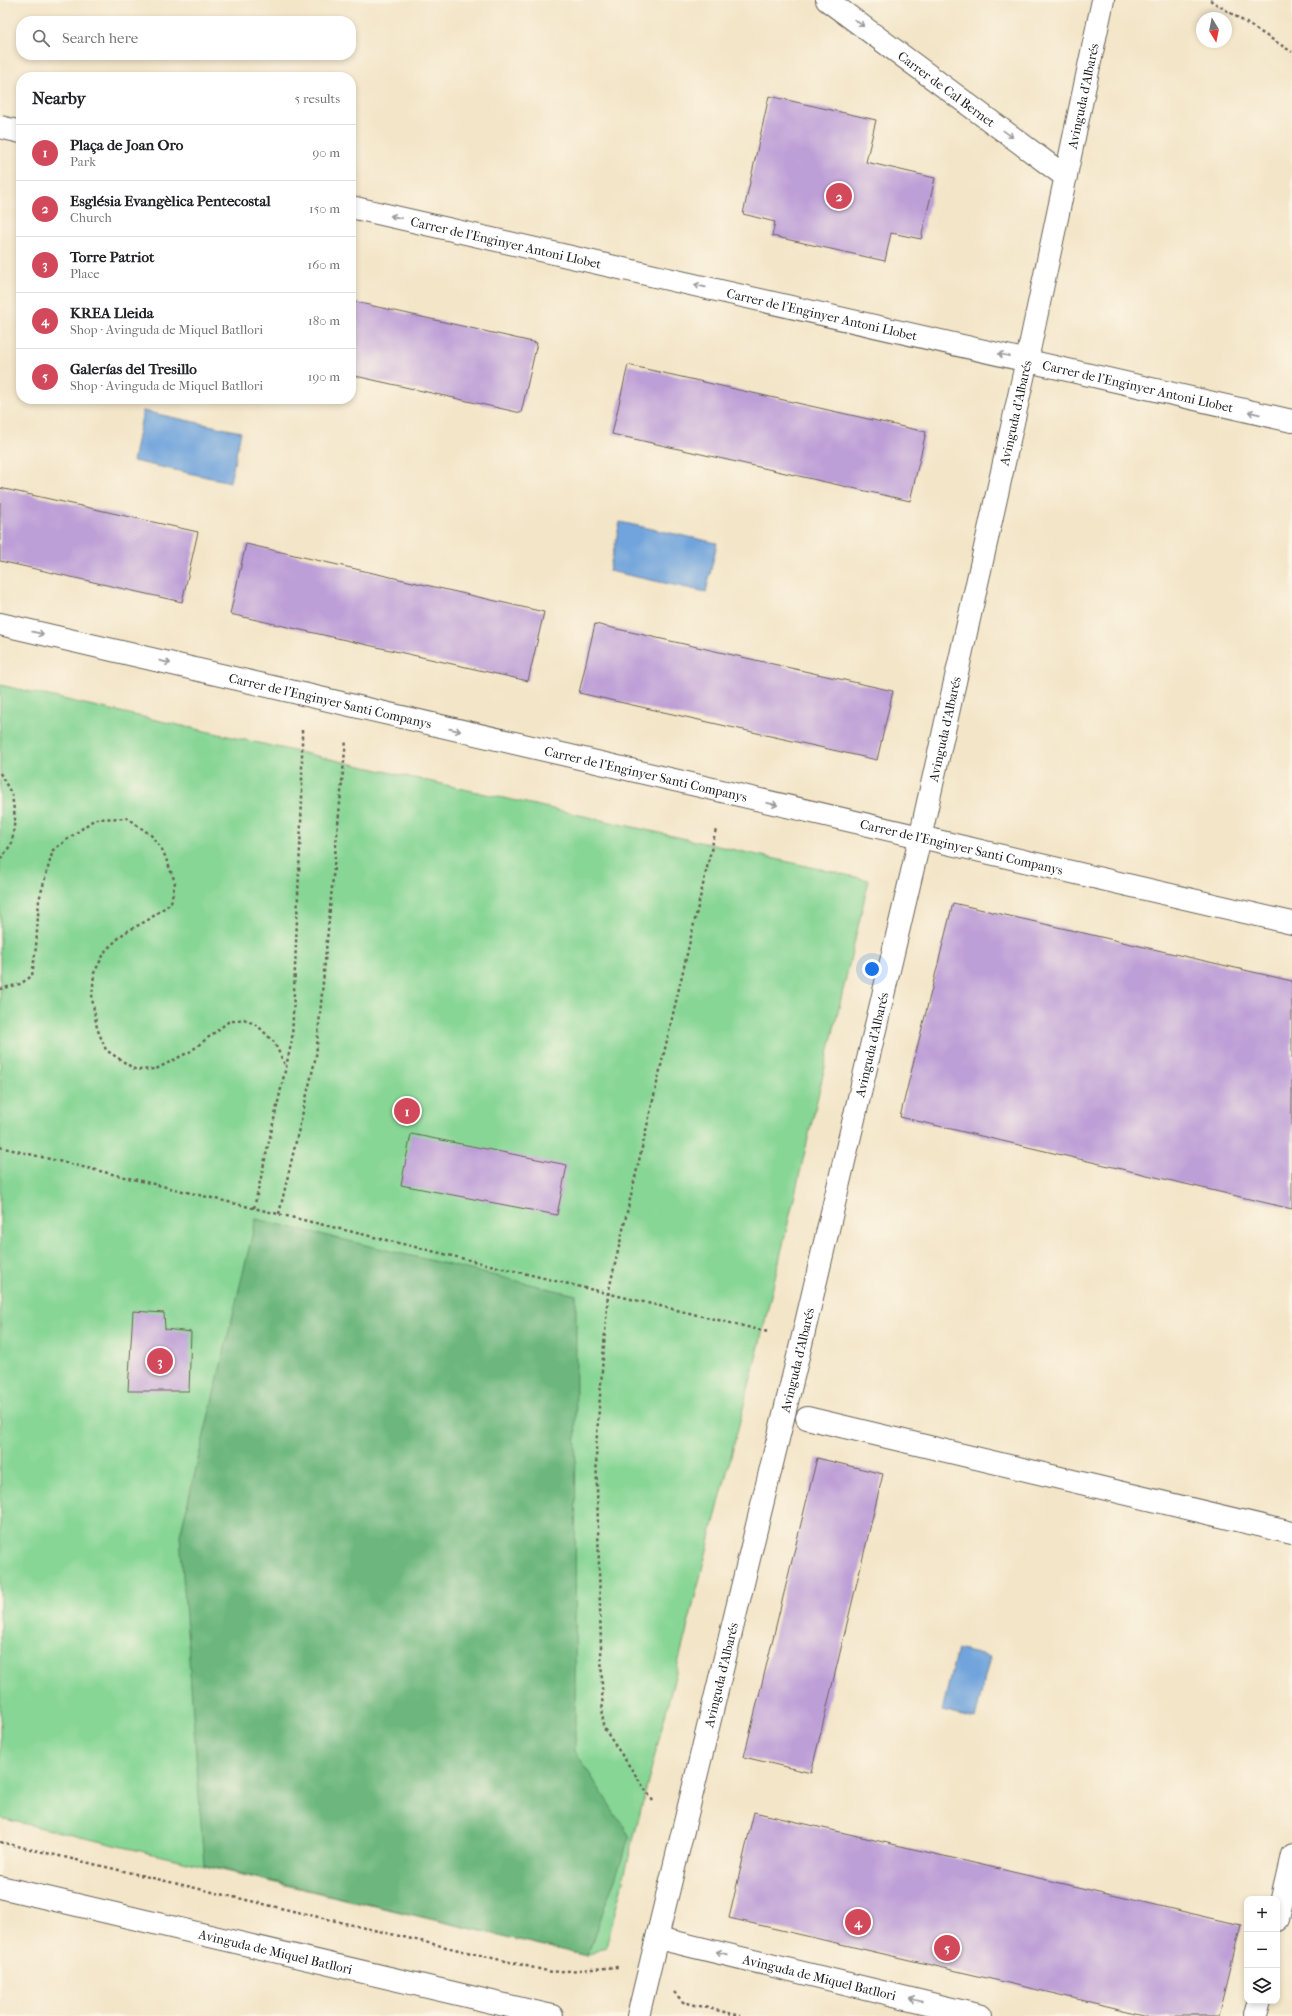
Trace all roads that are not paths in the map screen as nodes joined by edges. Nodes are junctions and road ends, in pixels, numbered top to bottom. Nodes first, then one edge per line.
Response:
1 (827, 0) edge
2 (1103, 0) edge
3 (0, 127) edge
4 (16, 131) edge
5 (1066, 177) junction
6 (356, 208) edge
7 (1027, 360) junction
8 (1292, 421) edge
9 (0, 624) edge
10 (920, 838) junction
11 (1292, 923) edge
12 (807, 1418) dead end
13 (1292, 1533) edge
14 (1292, 1855) edge
15 (0, 1887) edge
16 (1280, 1907) edge
17 (658, 1938) junction
18 (1258, 2004) edge
19 (552, 2016) edge
20 (638, 2016) edge
21 (981, 2016) edge
22 (1255, 2016) edge

1 -> 5 street, Carrer de Cal Bernet
2 - 5 street, Avinguda d'Albarés
3 - 4 street
5 - 7 street, Avinguda d'Albarés
7 -> 6 street, Carrer de l'Enginyer Antoni Llobet
8 -> 7 street, Carrer de l'Enginyer Antoni Llobet
7 - 10 street, Avinguda d'Albarés
9 -> 10 street, Carrer de l'Enginyer Santi Companys
10 - 11 street, Carrer de l'Enginyer Santi Companys
10 - 17 street, Avinguda d'Albarés
12 - 13 street
14 - 16 street
15 - 19 street, Avinguda de Miquel Batllori
17 - 20 street, Avinguda d'Albarés
21 -> 17 street, Avinguda de Miquel Batllori
18 - 22 street

